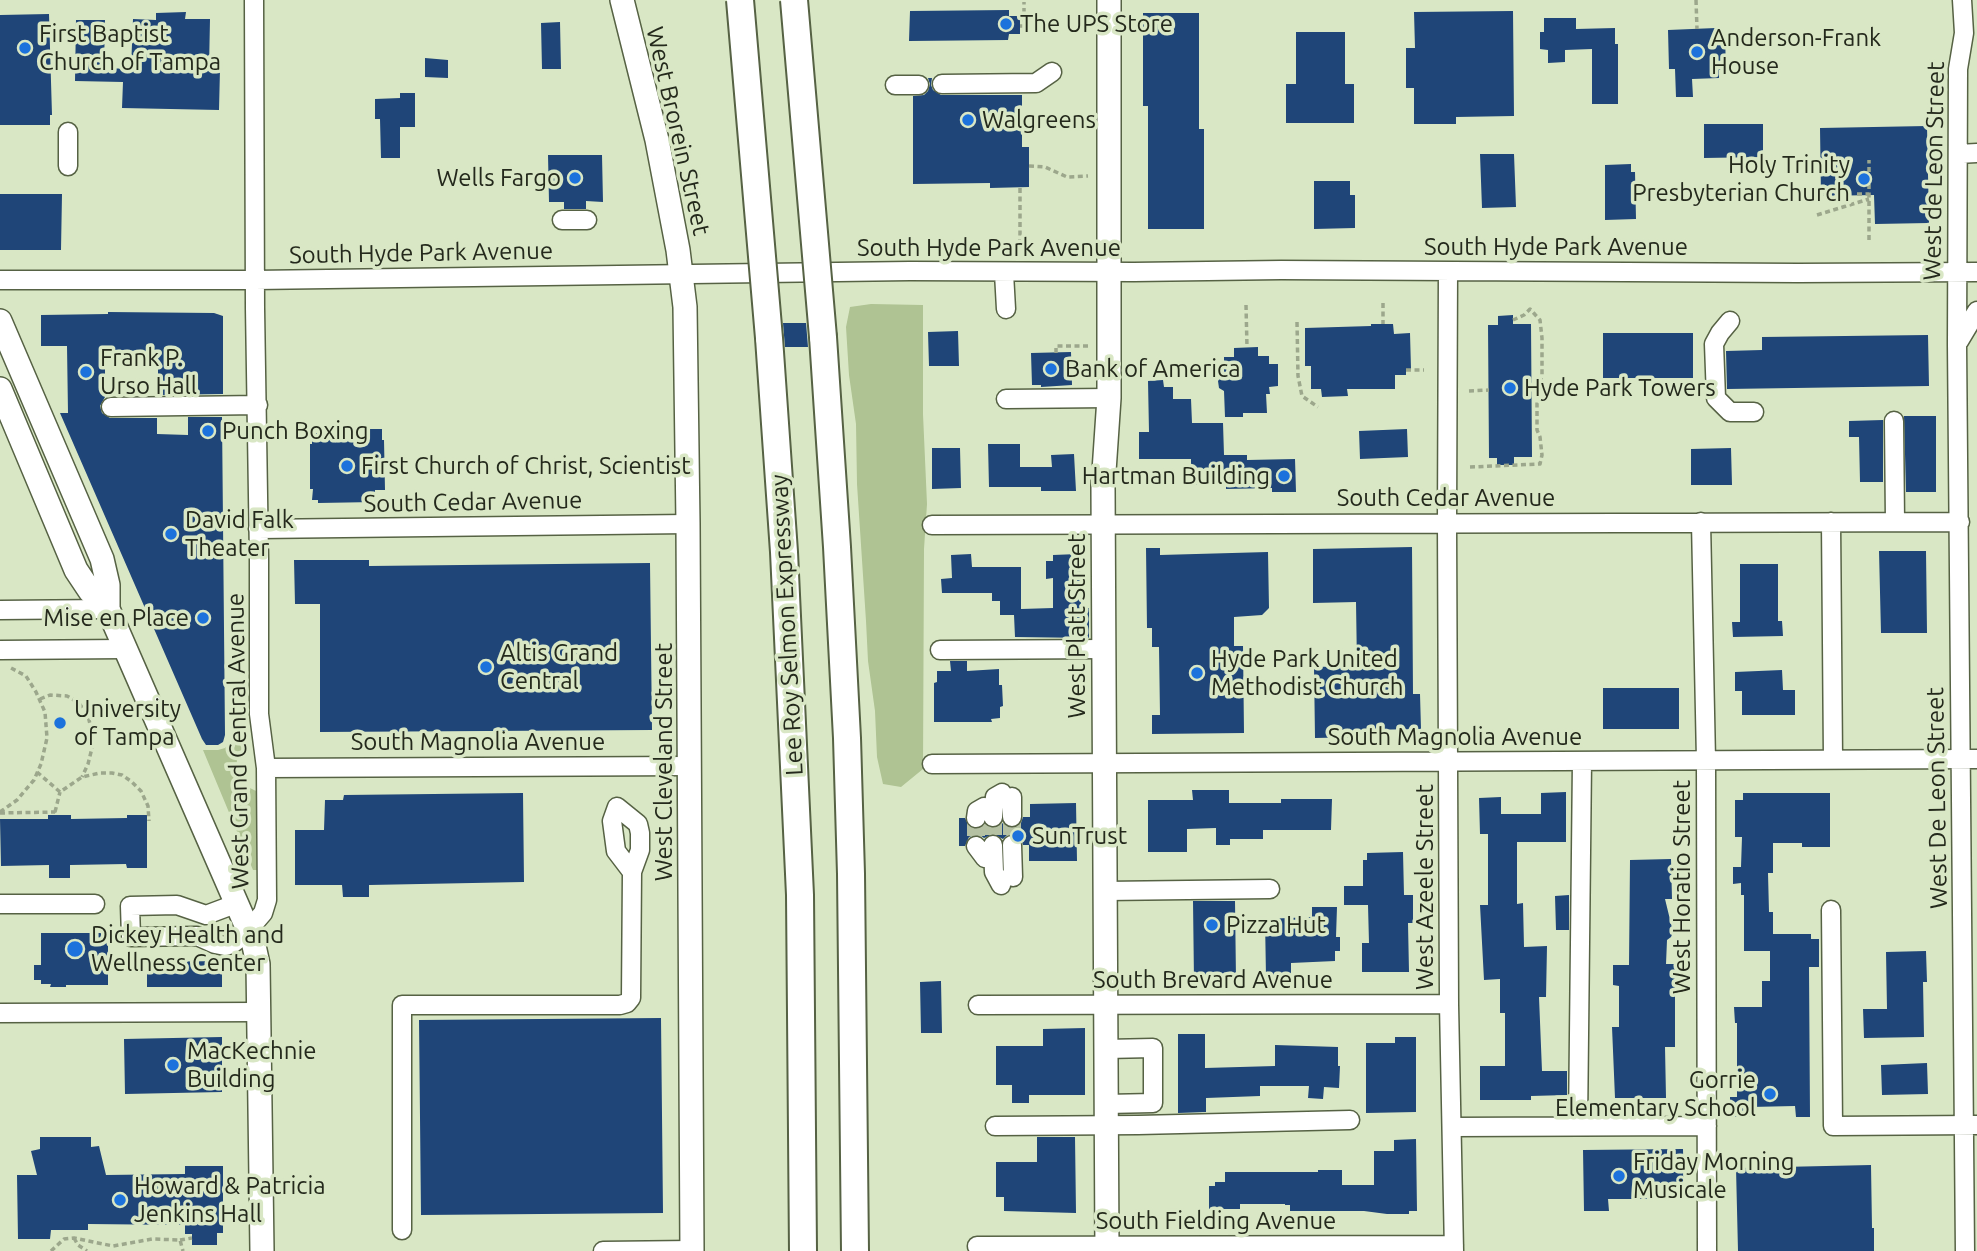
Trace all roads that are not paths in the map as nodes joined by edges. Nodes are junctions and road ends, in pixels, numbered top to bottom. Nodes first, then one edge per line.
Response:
1 (254, 0) edge
2 (622, 0) edge
3 (740, 0) edge
4 (794, 0) edge
5 (1109, 0) edge
6 (1962, 0) edge
7 (1052, 72) dead end
8 (942, 84) dead end
9 (895, 85) dead end
10 (919, 85) dead end
11 (68, 132) dead end
12 (1977, 153) edge
13 (1958, 154) junction
14 (68, 166) dead end
15 (562, 220) dead end
16 (587, 220) dead end
17 (1448, 271) junction
18 (1109, 272) junction
19 (1958, 272) junction
20 (1977, 272) edge
21 (681, 273) junction
22 (1004, 273) junction
23 (0, 280) edge
24 (255, 280) junction
25 (1006, 309) dead end
26 (1977, 311) edge
27 (0, 321) edge
28 (1730, 321) dead end
29 (1958, 344) junction
30 (0, 389) edge
31 (1109, 398) junction
32 (1006, 399) dead end
33 (258, 405) junction
34 (111, 407) dead end
35 (1754, 412) dead end
36 (1894, 421) dead end
37 (1701, 522) junction
38 (1831, 522) junction
39 (1895, 522) junction
40 (1960, 522) junction
41 (1447, 523) junction
42 (688, 524) junction
43 (1103, 524) junction
44 (932, 525) dead end
45 (258, 529) junction
46 (108, 609) junction
47 (0, 610) edge
48 (124, 649) junction
49 (1104, 649) junction
50 (0, 650) edge
51 (940, 650) dead end
52 (1969, 759) edge
53 (1706, 760) junction
54 (1833, 760) junction
55 (1582, 761) junction
56 (1104, 762) junction
57 (1449, 762) junction
58 (932, 764) dead end
59 (690, 766) junction
60 (266, 768) junction
61 (632, 872) dead end
62 (1270, 889) dead end
63 (1105, 891) junction
64 (238, 903) junction
65 (0, 904) edge
66 (95, 904) dead end
67 (1831, 910) dead end
68 (249, 929) junction
69 (1970, 929) edge
70 (1449, 1004) junction
71 (978, 1005) dead end
72 (1106, 1006) junction
73 (258, 1012) junction
74 (0, 1013) edge
75 (1106, 1049) junction
76 (1106, 1114) junction
77 (1350, 1121) dead end
78 (1971, 1125) edge
79 (995, 1126) dead end
80 (1578, 1126) junction
81 (1707, 1126) junction
82 (1452, 1127) junction
83 (402, 1230) dead end
84 (977, 1246) dead end
85 (1107, 1248) edge
86 (1454, 1248) edge
87 (262, 1251) edge
88 (603, 1251) edge
89 (692, 1251) edge
90 (803, 1251) edge
91 (855, 1251) edge
92 (1707, 1251) edge
93 (1965, 1251) edge

1 - 24 street, West Grand Central Avenue
2 - 21 main road, West Brorein Street
3 - 90 highway, Lee Roy Selmon Expressway, bridge
4 - 91 highway, bridge
5 - 18 main road, West Platt Street
6 - 13 street, West de Leon Street
7 - 8 street
9 - 10 street
11 - 14 street
12 - 13 street
13 - 19 street, West de Leon Street
15 - 16 street
17 - 18 street, South Hyde Park Avenue
17 - 19 street, South Hyde Park Avenue
17 - 41 street, West Azeele Street
18 - 22 street, South Hyde Park Avenue
18 - 31 main road, West Platt Street
19 - 20 street, South Hyde Park Avenue
19 - 29 street, West de Leon Street
21 - 22 street, South Hyde Park Avenue
21 - 24 street, South Hyde Park Avenue
21 - 42 main road, West Cleveland Street
22 - 25 street
23 - 24 street, South Hyde Park Avenue
24 - 33 street, West Grand Central Avenue
26 - 29 street
27 - 46 main road
28 - 35 street
29 - 40 street, West De Leon Street
30 - 46 main road
31 - 32 street
31 - 43 main road, West Platt Street
33 - 34 street
33 - 45 street, West Grand Central Avenue
36 - 39 street
37 - 38 street, South Cedar Avenue
37 - 41 street, South Cedar Avenue
37 - 53 street, West Horatio Street
38 - 39 street, South Cedar Avenue
38 - 54 street
39 - 40 street, South Cedar Avenue
40 - 52 street, West De Leon Street
41 - 43 street, South Cedar Avenue
41 - 57 street, West Azeele Street
42 - 45 street, South Cedar Avenue
42 - 59 main road, West Cleveland Street
43 - 44 street, South Cedar Avenue
43 - 49 main road, West Platt Street
45 - 60 street, West Grand Central Avenue
46 - 47 street
46 - 48 main road
48 - 50 street
48 - 64 main road
49 - 51 street
49 - 56 main road, West Platt Street
52 - 54 street, South Magnolia Avenue
52 - 69 street, West De Leon Street
53 - 54 street, South Magnolia Avenue
53 - 55 street, South Magnolia Avenue
53 - 81 street, West Horatio Street
55 - 57 street, South Magnolia Avenue
55 - 80 street
56 - 57 street, South Magnolia Avenue
56 - 58 street, South Magnolia Avenue
56 - 63 main road, West Platt Street
57 - 70 street, West Azeele Street
59 - 60 street, South Magnolia Avenue
59 - 89 main road, West Cleveland Street
60 - 68 street, West Grand Central Avenue
61 - 83 street
62 - 63 street
63 - 72 main road, West Platt Street
64 - 68 main road
64 - 68 street
65 - 66 street
67 - 78 street
68 - 73 main road
69 - 78 street, West De Leon Street
70 - 72 street, South Brevard Avenue
70 - 82 street, West Azeele Street
71 - 72 street, South Brevard Avenue
72 - 75 main road, West Platt Street
73 - 74 street
73 - 87 main road
75 - 76 main road, West Platt Street
75 - 76 street
76 - 77 street
76 - 79 street
76 - 85 main road, West Platt Street
78 - 93 street, West De Leon Street
80 - 81 street
80 - 82 street
81 - 92 street, West Horatio Street
82 - 86 street, West Azeele Street
84 - 85 street, South Fielding Avenue
85 - 86 street, South Fielding Avenue
88 - 89 street

